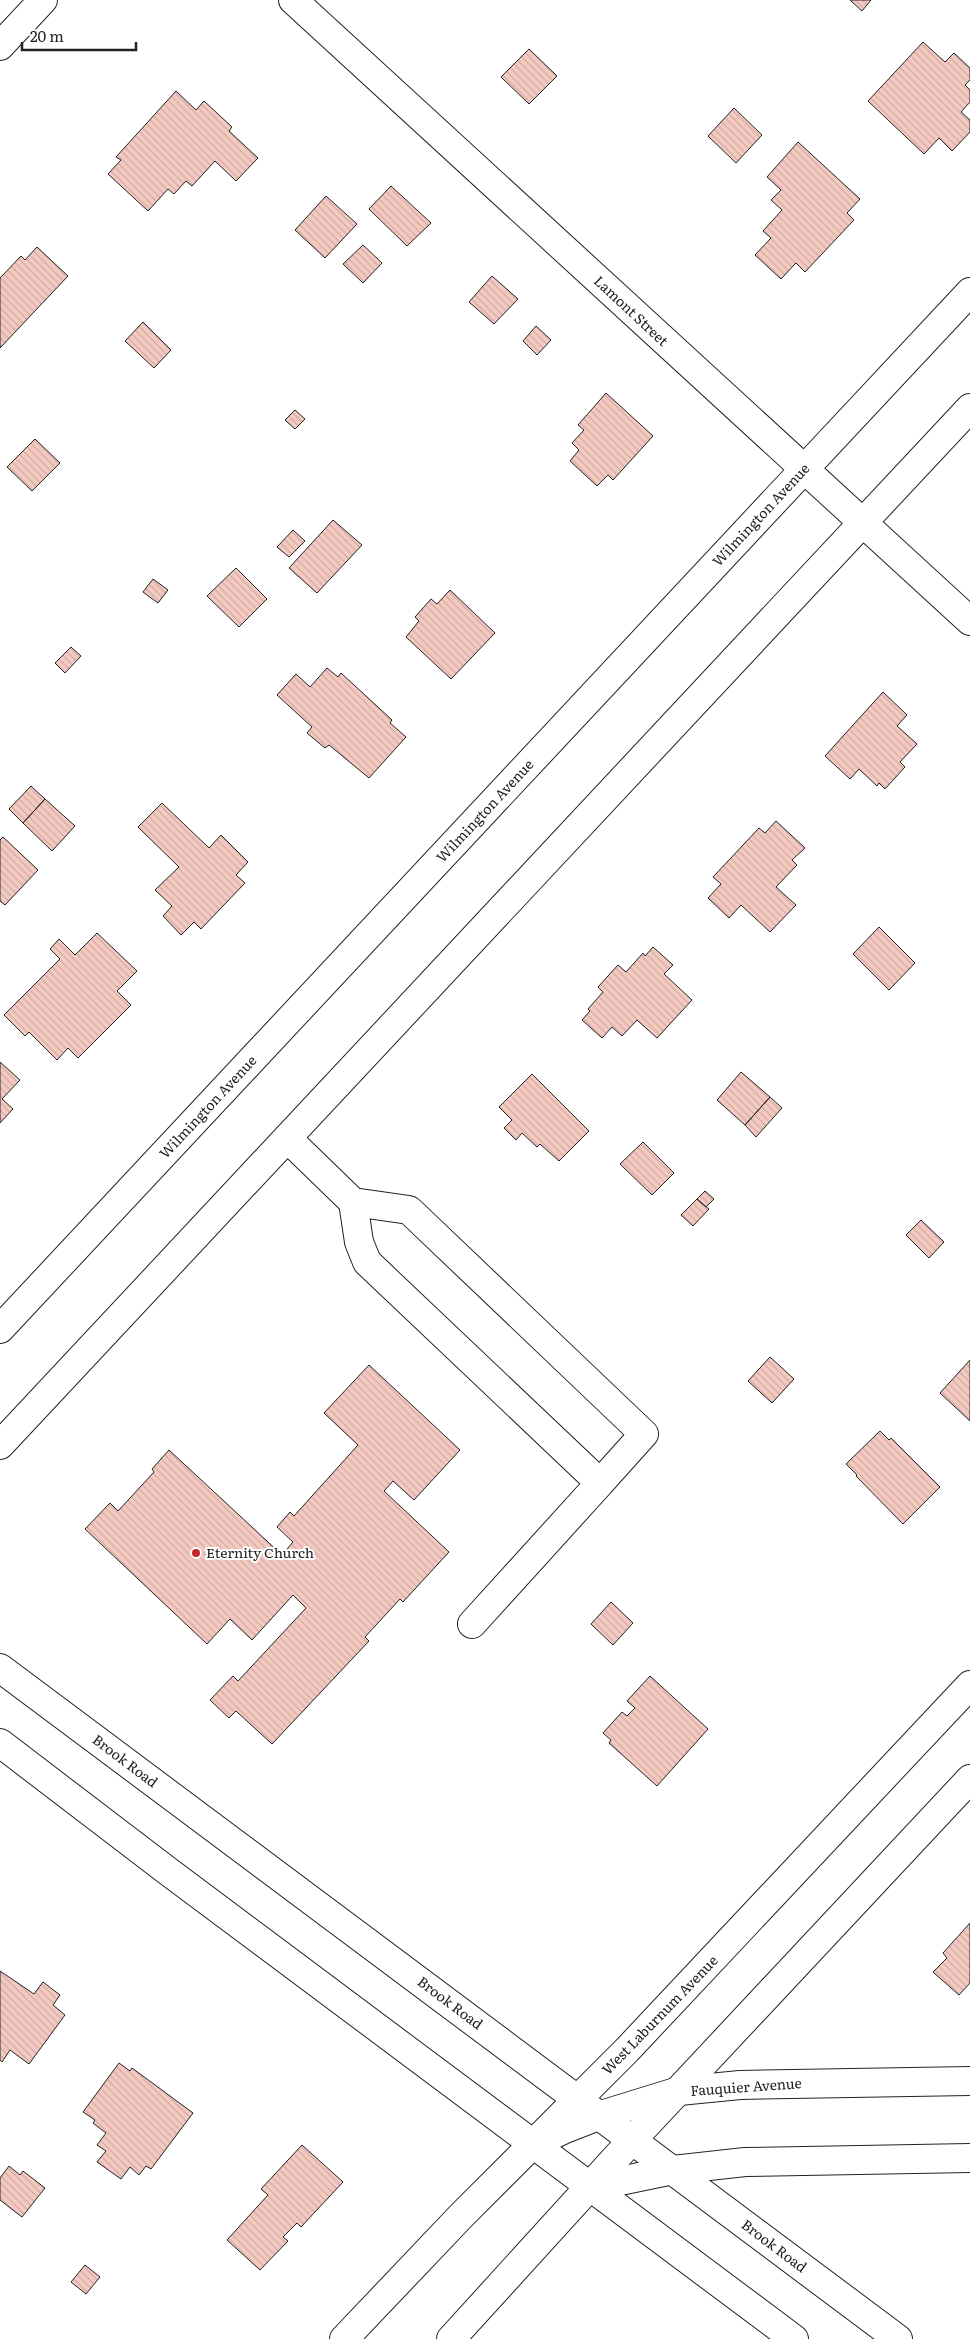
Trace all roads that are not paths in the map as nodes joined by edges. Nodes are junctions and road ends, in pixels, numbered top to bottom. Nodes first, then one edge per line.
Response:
1 (43, 0) edge
2 (293, 0) edge
3 (0, 46) edge
4 (970, 292) edge
5 (970, 408) edge
6 (804, 469) junction
7 (863, 522) junction
8 (970, 622) edge
9 (287, 1138) junction
10 (353, 1202) junction
11 (0, 1329) edge
12 (0, 1445) edge
13 (600, 1483) junction
14 (472, 1624) dead end
15 (0, 1668) edge
16 (970, 1685) edge
17 (0, 1743) edge
18 (970, 1779) edge
19 (970, 2081) edge
20 (679, 2091) junction
21 (579, 2098) junction
22 (601, 2115) junction
23 (633, 2139) junction
24 (533, 2144) junction
25 (970, 2158) edge
26 (673, 2170) junction
27 (591, 2187) junction
28 (344, 2339) edge
29 (451, 2339) edge
30 (794, 2339) edge
31 (898, 2339) edge

1 - 3 street
2 - 6 street, Lamont Street
4 - 6 street, Wilmington Avenue
5 - 7 street
6 - 7 street, Lamont Street
6 - 11 street, Wilmington Avenue
7 - 8 street, Lamont Street
7 - 9 street
9 - 10 street
9 - 12 street
10 - 13 street
10 - 13 street
13 - 14 street
15 - 21 street, Brook Road
16 - 21 street, West Laburnum Avenue
17 - 24 street
18 - 20 street
19 - 20 street, Fauquier Avenue
20 - 22 street, Fauquier Avenue
20 - 23 street
21 - 22 street, Brook Road
21 - 24 street, West Laburnum Avenue
22 - 23 street, Brook Road
22 - 24 street, Fauquier Avenue
23 - 26 street, Brook Road
23 - 27 street
24 - 27 street
24 - 28 street, West Laburnum Avenue
25 - 26 street
26 - 27 street
26 - 31 street, Brook Road
27 - 29 street
27 - 30 street

